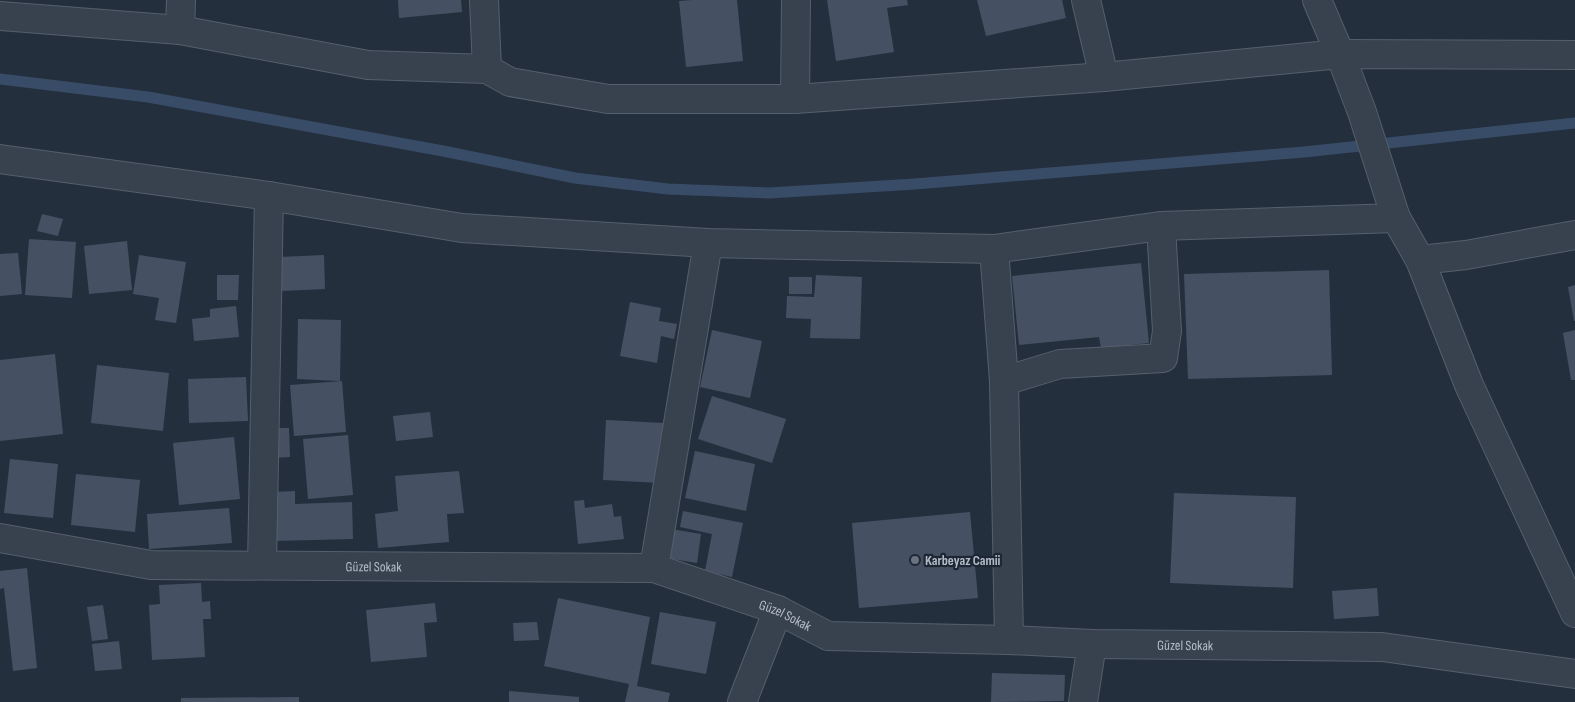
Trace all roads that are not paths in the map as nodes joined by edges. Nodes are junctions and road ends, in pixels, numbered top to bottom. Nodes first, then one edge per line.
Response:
1 (180, 0) edge
2 (484, 0) edge
3 (796, 0) edge
4 (1086, 0) edge
5 (1317, 0) edge
6 (0, 16) edge
7 (180, 30) junction
8 (1340, 54) junction
9 (1575, 55) edge
10 (487, 69) junction
11 (1104, 77) junction
12 (795, 99) junction
13 (0, 159) edge
14 (269, 196) junction
15 (1396, 218) junction
16 (1161, 226) junction
17 (1575, 235) edge
18 (708, 243) junction
19 (994, 249) junction
20 (1420, 260) junction
21 (1004, 382) junction
22 (0, 538) edge
23 (262, 565) junction
24 (654, 568) junction
25 (778, 610) junction
26 (1575, 613) edge
27 (1010, 640) junction
28 (1092, 644) junction
29 (1575, 674) edge
30 (742, 702) edge
31 (1083, 702) edge

1 - 7 street
2 - 10 street
3 - 12 street
4 - 11 street
5 - 8 street
6 - 7 street
7 - 10 street
8 - 9 street
8 - 11 street
8 - 15 street
10 - 12 street
11 - 12 street
13 - 14 street
14 - 18 street
14 - 23 street
15 - 16 street
15 - 20 street
16 - 19 street
16 - 21 street
17 - 20 street
18 - 19 street
18 - 24 street
19 - 21 street
20 - 26 street
21 - 27 street
22 - 23 street, Güzel Sokak
23 - 24 street, Güzel Sokak
24 - 25 street, Güzel Sokak
25 - 27 street, Güzel Sokak
25 - 30 street
27 - 28 street, Güzel Sokak
28 - 29 street, Güzel Sokak
28 - 31 street

